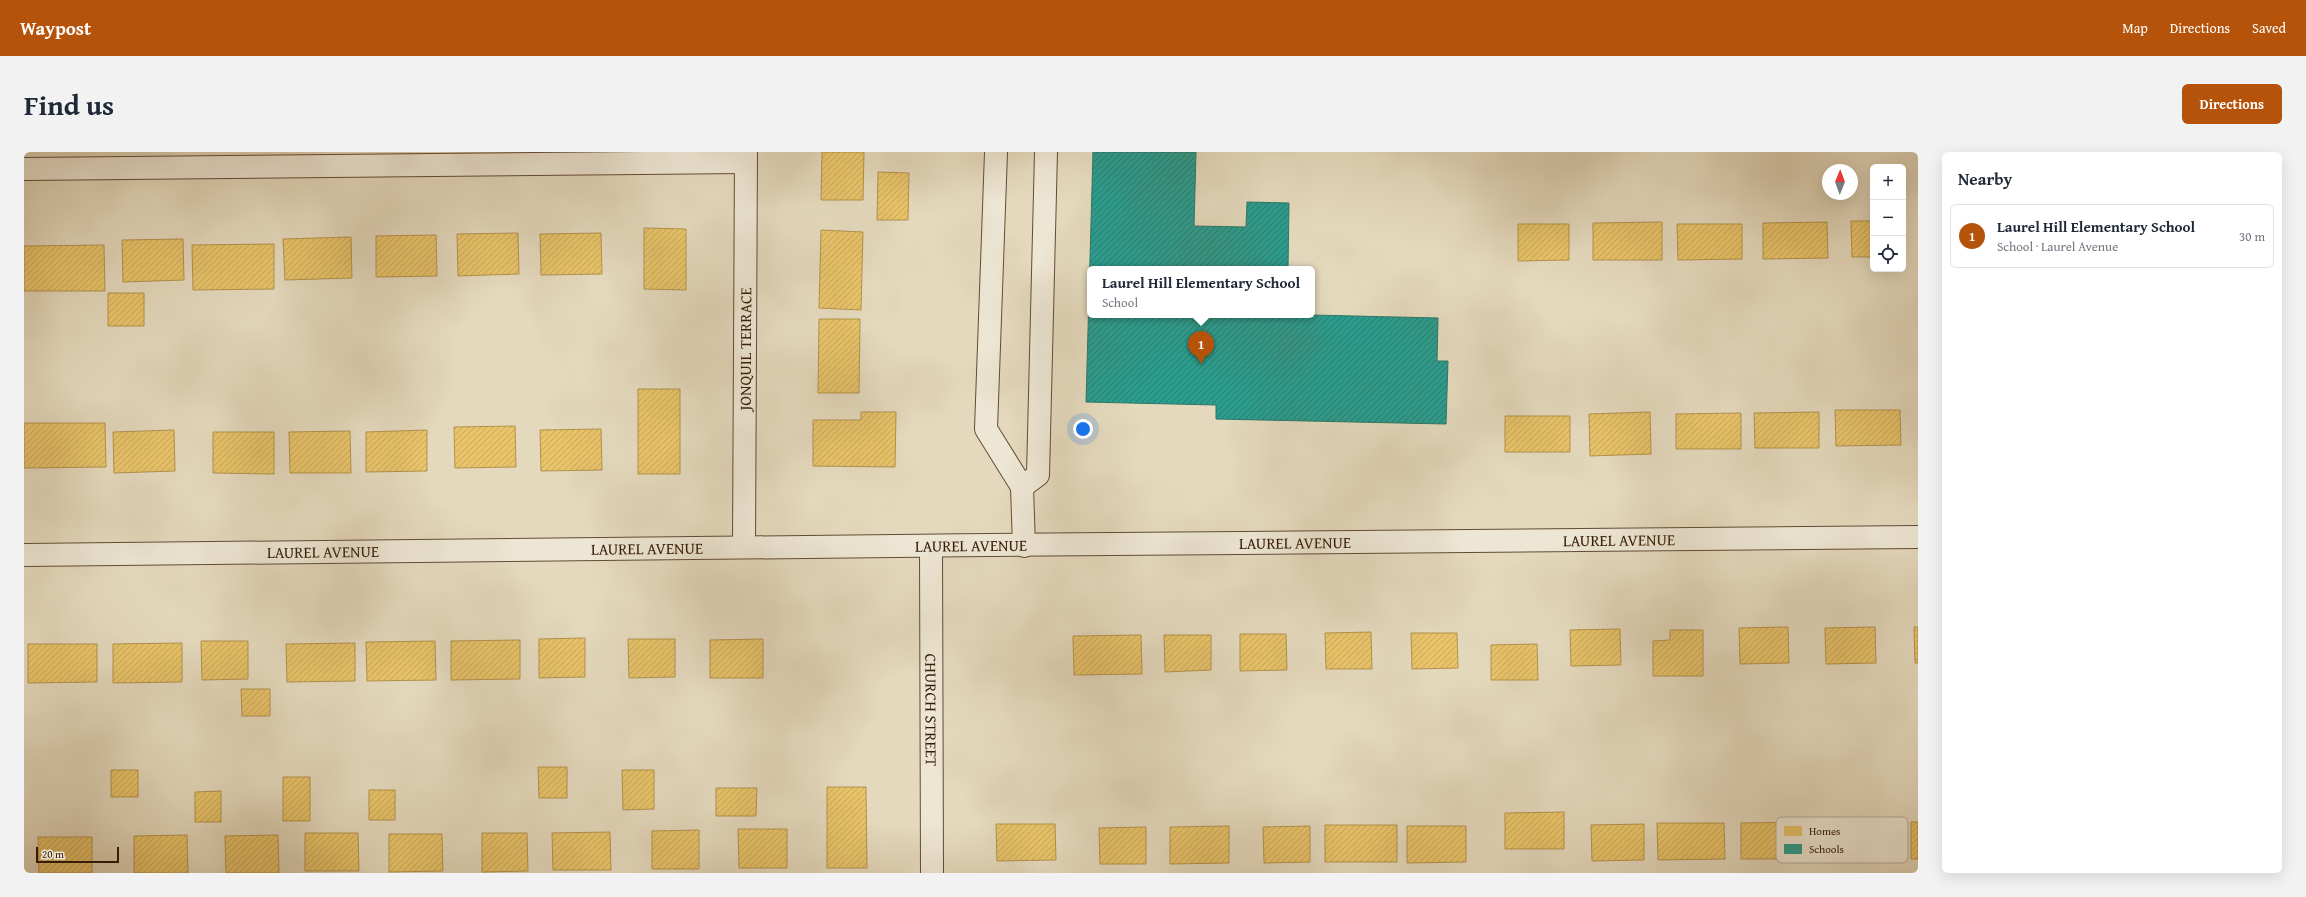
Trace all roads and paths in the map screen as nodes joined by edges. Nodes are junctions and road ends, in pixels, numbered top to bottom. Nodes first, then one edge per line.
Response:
1 (996, 152) edge
2 (1046, 152) edge
3 (745, 157) edge
4 (24, 169) edge
5 (1022, 487) junction
6 (1918, 537) edge
7 (744, 546) junction
8 (1024, 546) junction
9 (931, 547) junction
10 (24, 555) edge
11 (932, 873) edge

1 - 5 street
2 - 5 street
3 - 4 street
3 - 7 street, JONQUIL TERRACE
5 - 8 street
6 - 8 street, LAUREL AVENUE
7 - 9 street, LAUREL AVENUE
7 - 10 street, LAUREL AVENUE
8 - 9 street, LAUREL AVENUE
9 - 11 street, CHURCH STREET

